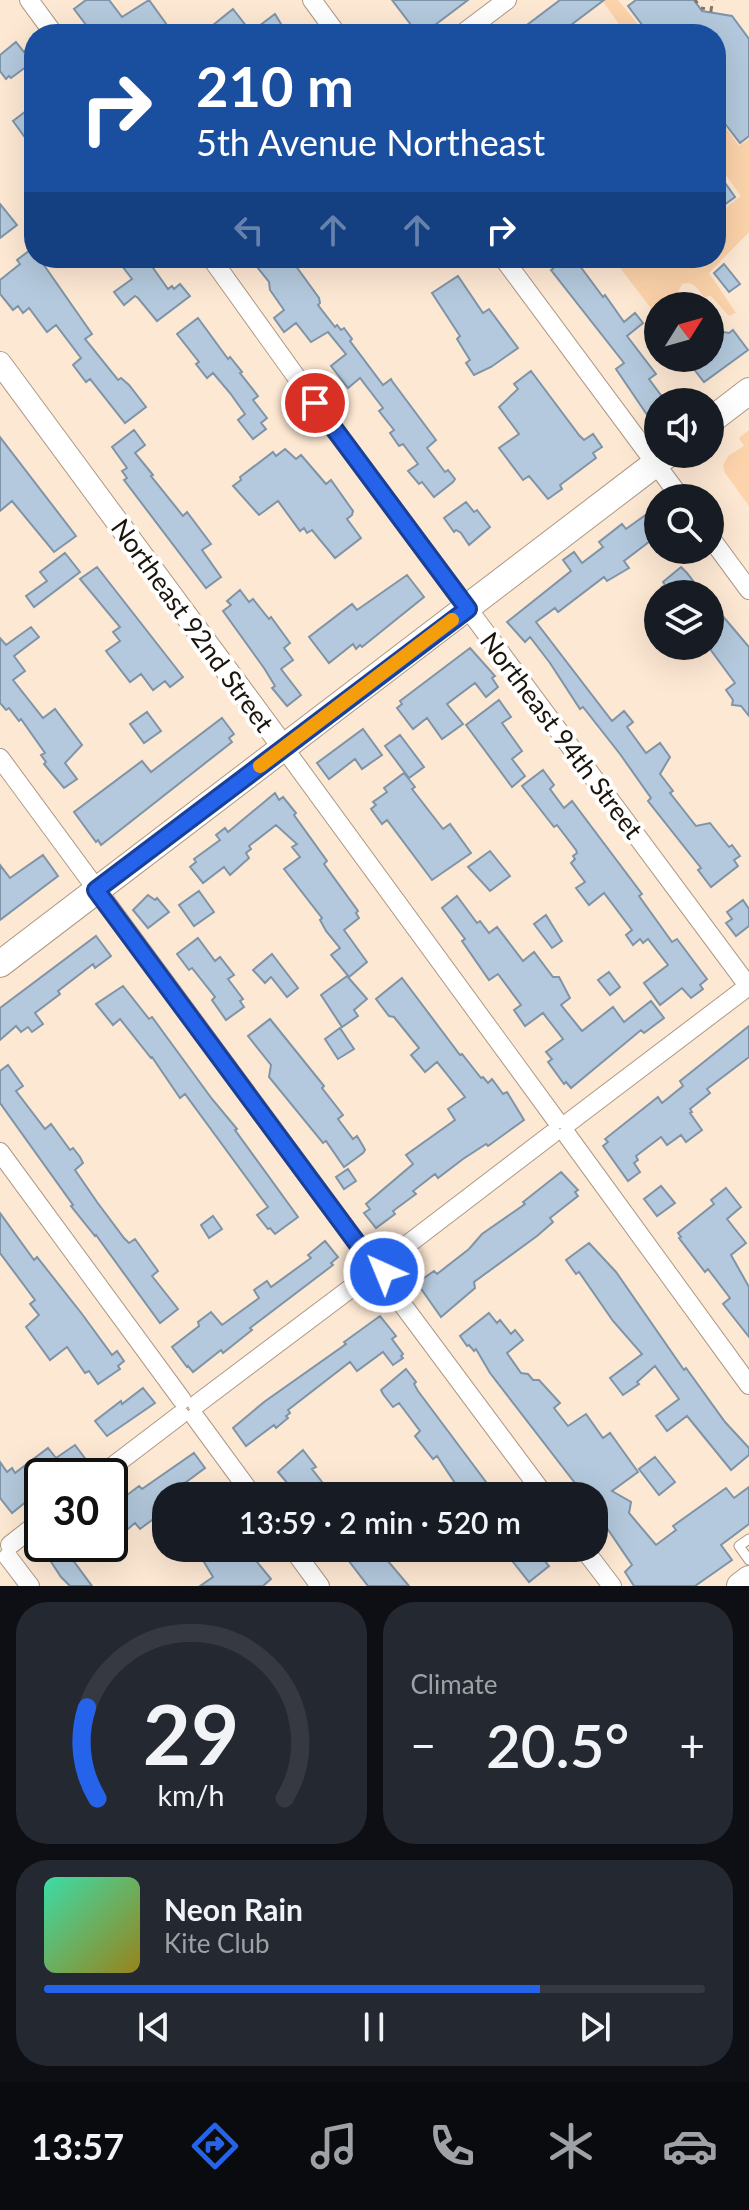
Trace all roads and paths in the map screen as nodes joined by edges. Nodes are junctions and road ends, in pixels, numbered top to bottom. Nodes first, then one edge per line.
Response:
1 (29, 0) edge
2 (312, 0) edge
3 (507, 0) edge
4 (695, 0) edge
5 (713, 0) edge
6 (47, 24) edge
7 (330, 24) edge
8 (475, 24) edge
9 (218, 268) edge
10 (518, 268) edge
11 (0, 363) edge
12 (749, 391) edge
13 (724, 410) edge
14 (644, 435) edge
15 (650, 468) edge
16 (724, 556) edge
17 (749, 590) edge
18 (468, 609) junction
19 (284, 748) junction
20 (0, 758) edge
21 (96, 890) junction
22 (3, 956) edge
23 (746, 986) edge
24 (561, 1128) junction
25 (0, 1152) edge
26 (375, 1270) junction
27 (749, 1385) edge
28 (189, 1409) junction
29 (124, 1458) edge
30 (243, 1482) edge
31 (534, 1482) edge
32 (24, 1535) edge
33 (742, 1537) edge
34 (5, 1550) edge
35 (749, 1560) edge
36 (302, 1562) edge
37 (594, 1562) edge
38 (749, 1579) edge
39 (30, 1586) edge
40 (320, 1586) edge
41 (612, 1586) edge
42 (740, 1586) edge

1 - 6 street
2 - 7 street
3 - 8 street
4 - 5 path
9 - 18 street, Northeast 94th Street
10 - 14 street
11 - 19 street, Northeast 92nd Street
12 - 13 main road
15 - 18 main road
16 - 17 street
18 - 19 main road
18 - 23 street, Northeast 94th Street
19 - 21 main road
19 - 24 street, Northeast 92nd Street
20 - 21 street
21 - 22 main road
21 - 26 street
23 - 24 street
24 - 26 street
24 - 27 street, Northeast 92nd Street
25 - 28 street
26 - 28 street
26 - 31 street
28 - 29 street
28 - 30 street
32 - 34 street
33 - 35 lane
34 - 39 street
36 - 40 street
37 - 41 street
38 - 42 main road

